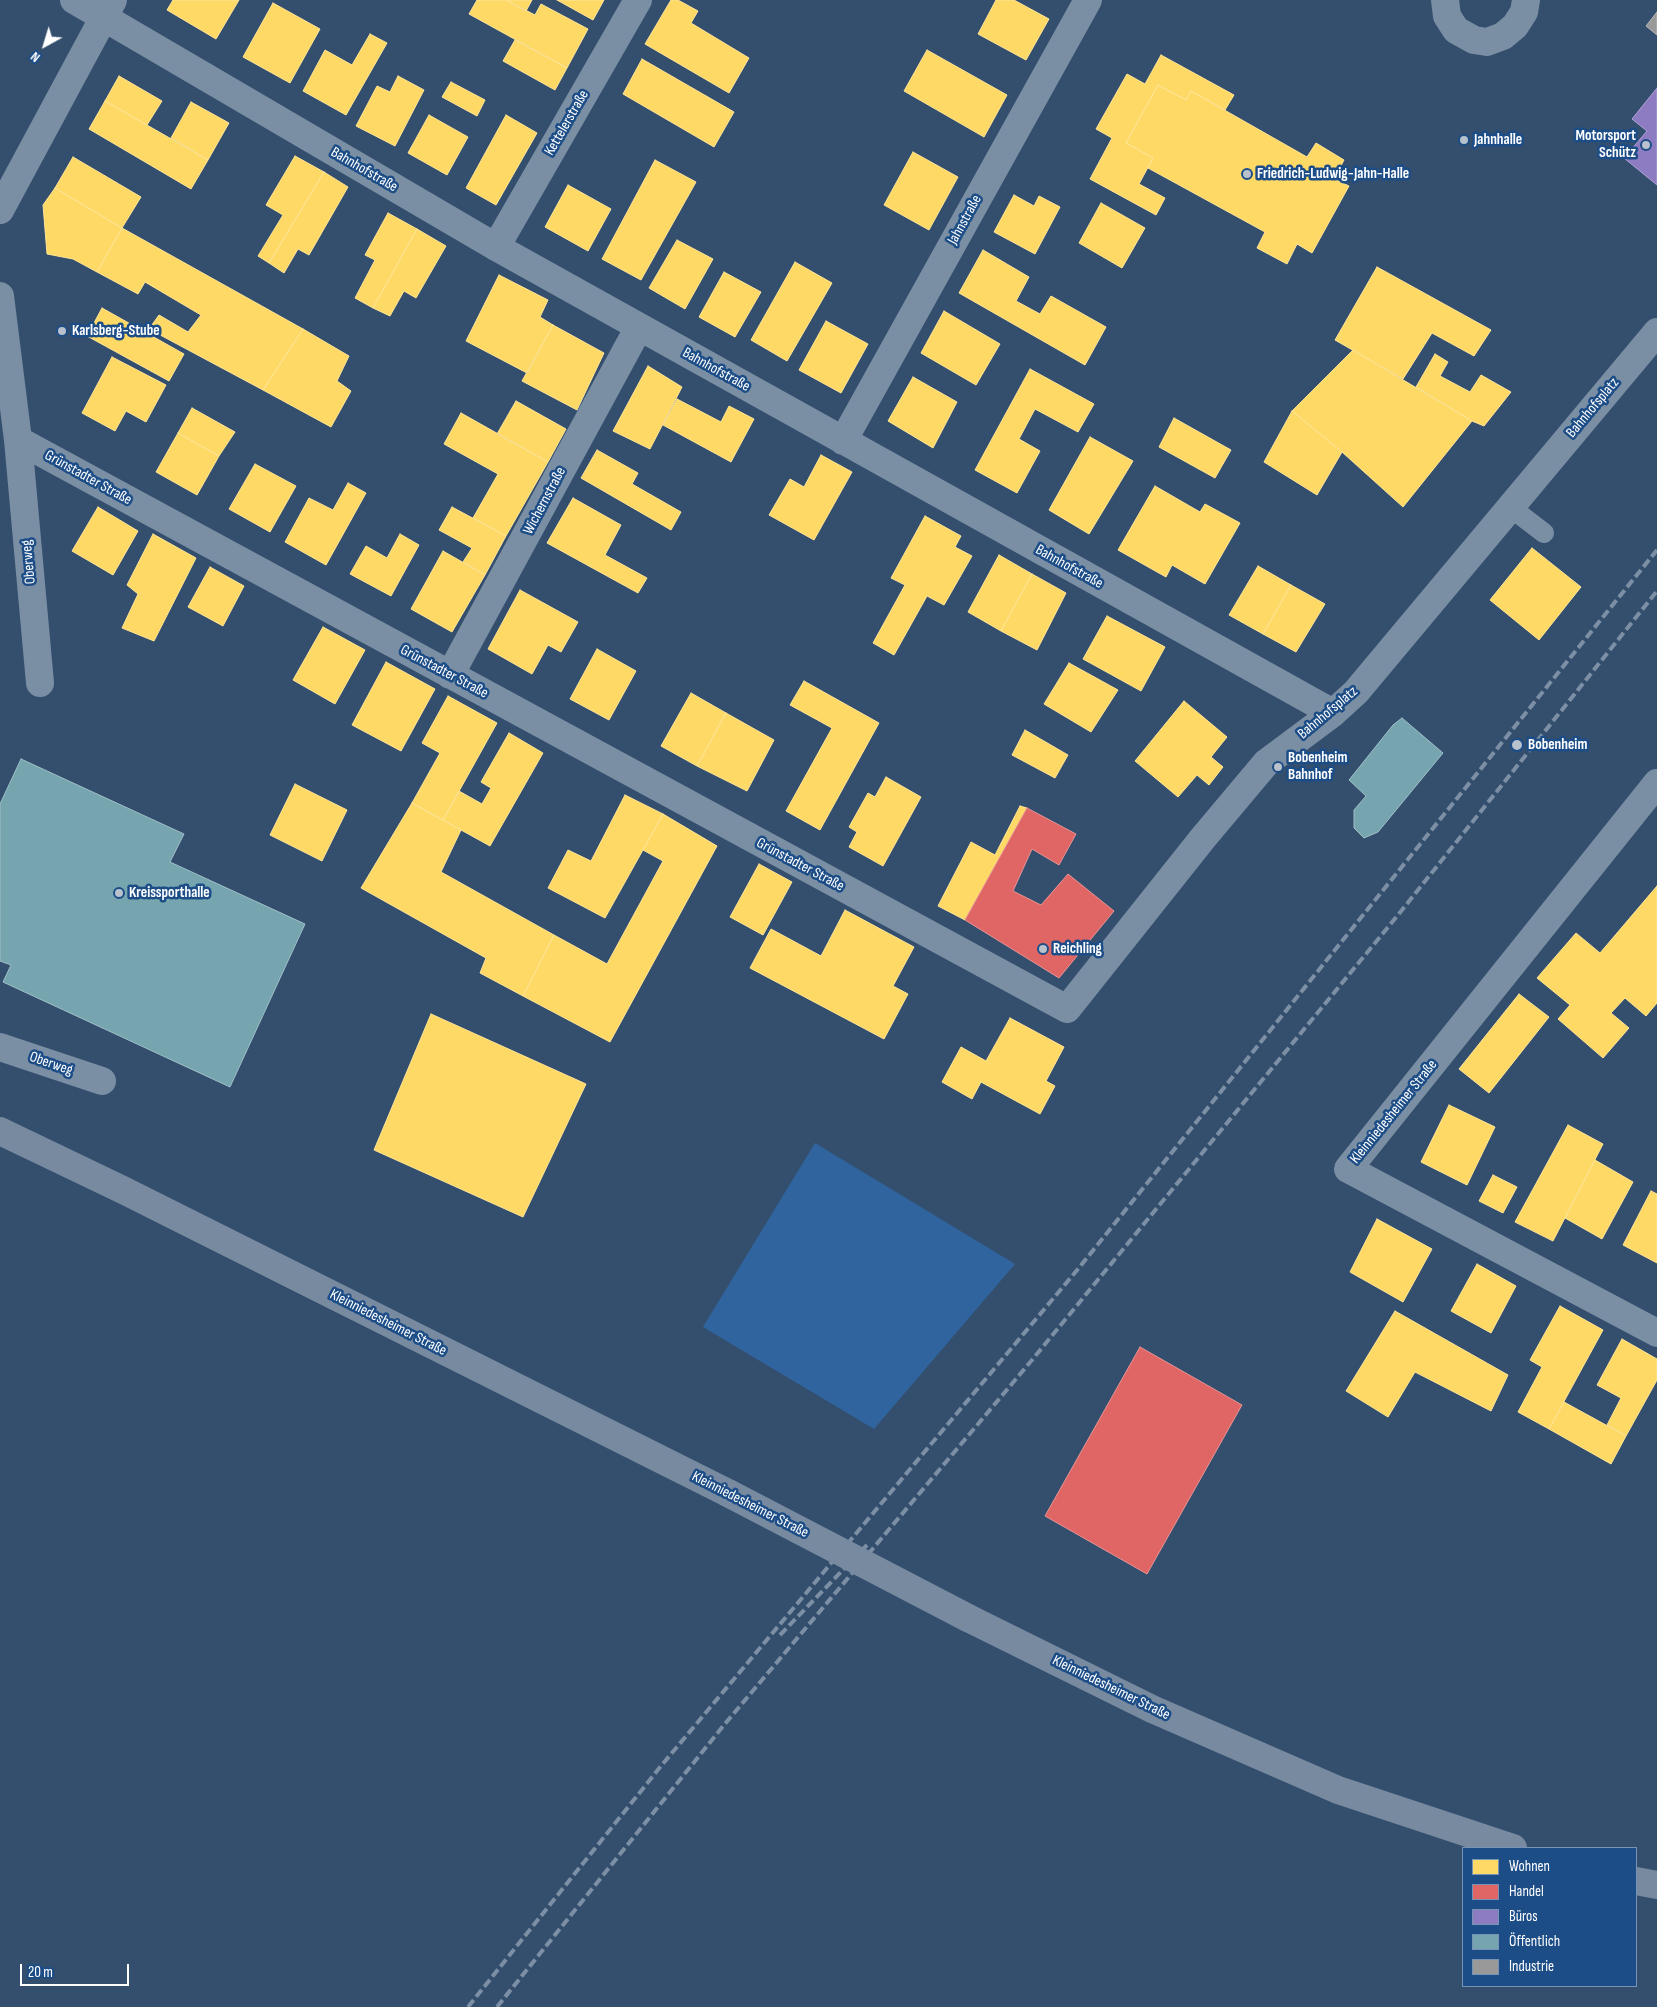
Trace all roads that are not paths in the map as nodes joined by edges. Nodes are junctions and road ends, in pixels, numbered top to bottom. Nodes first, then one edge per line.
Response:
1 (74, 0) edge
2 (638, 0) edge
3 (1088, 0) edge
4 (1445, 0) edge
5 (1526, 0) edge
6 (108, 9) edge
7 (0, 210) edge
8 (496, 247) junction
9 (0, 296) edge
10 (639, 327) junction
11 (1657, 332) edge
12 (18, 440) junction
13 (843, 441) junction
14 (1510, 507) junction
15 (1544, 533) dead end
16 (450, 675) junction
17 (40, 683) dead end
18 (1333, 713) junction
19 (1657, 783) edge
20 (997, 972) joint
21 (0, 1047) edge
22 (102, 1081) dead end
23 (0, 1131) edge
24 (1657, 1332) edge
25 (1510, 1847) edge
26 (1637, 1881) edge
27 (1657, 1885) edge

1 - 6 street
2 - 8 street, Kettelerstraße
3 - 13 street, Jahnstraße
4 - 5 street
6 - 7 street
6 - 8 street, Bahnhofstraße
8 - 10 street, Bahnhofstraße
9 - 12 street
10 - 13 street, Bahnhofstraße
10 - 16 street, Wichernstraße
11 - 14 street, Bahnhofsplatz
12 - 16 street, Grünstadter Straße
12 - 17 street, Oberweg
13 - 18 street, Bahnhofstraße
14 - 15 lane
14 - 18 street, Bahnhofsplatz
16 - 20 street, Grünstadter Straße
18 - 20 street, Bahnhofsplatz
19 - 24 street, Kleinniedesheimer Straße
21 - 22 street, Oberweg
23 - 25 main road, Kleinniedesheimer Straße, bridge
26 - 27 main road

